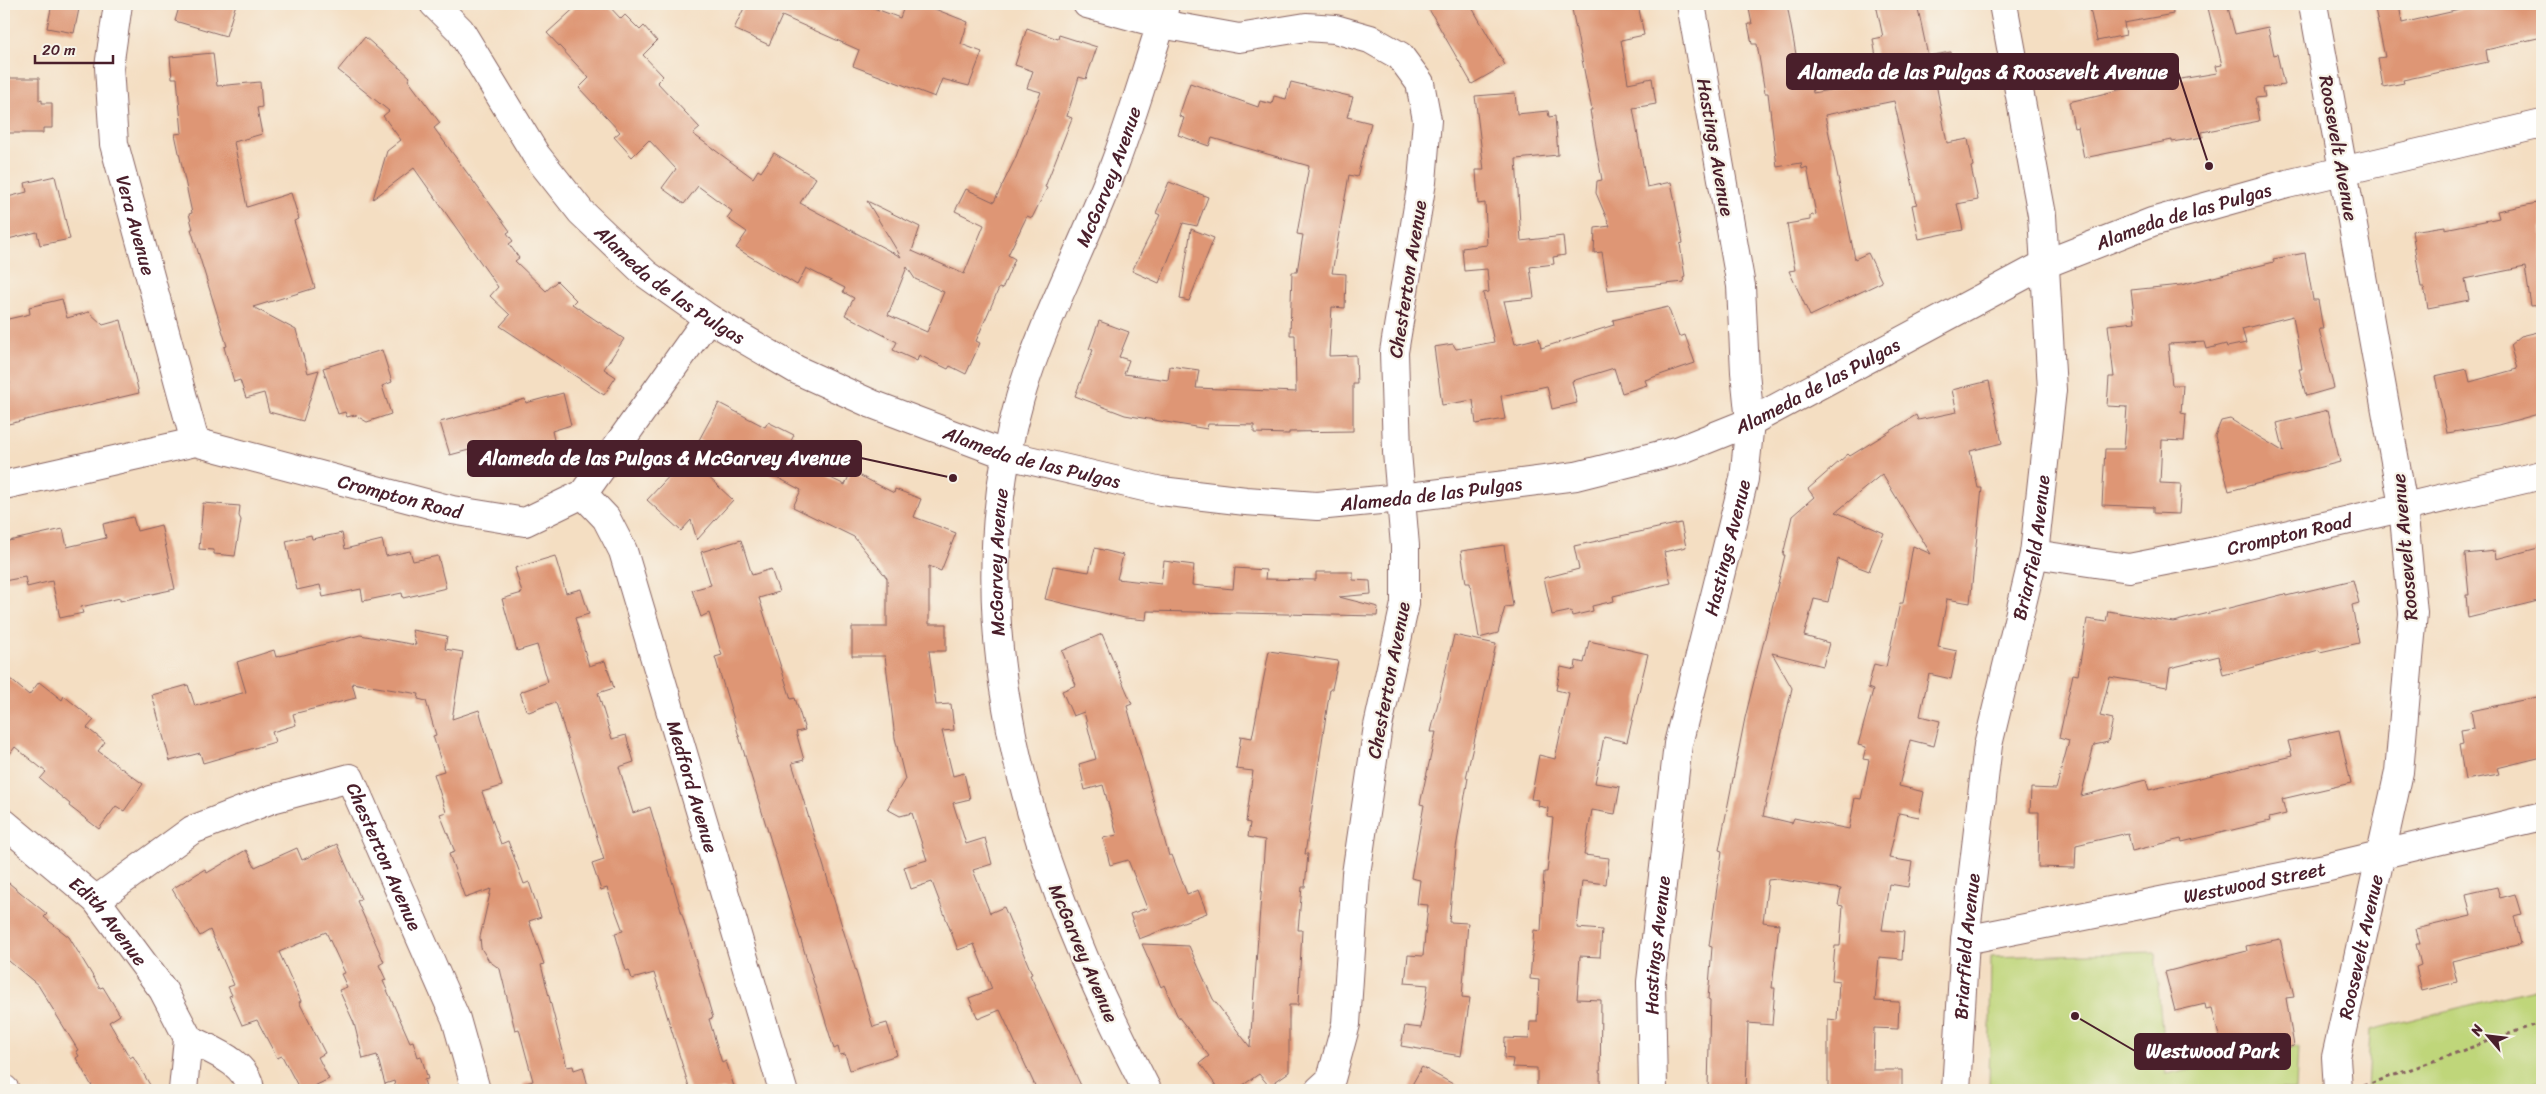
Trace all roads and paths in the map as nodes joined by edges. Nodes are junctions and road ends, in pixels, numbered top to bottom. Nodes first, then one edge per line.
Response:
1 (118, 4) edge
2 (434, 4) edge
3 (1087, 4) edge
4 (1691, 4) edge
5 (2003, 4) edge
6 (2313, 4) edge
7 (1163, 14) edge
8 (2542, 124) edge
9 (2343, 170) junction
10 (2044, 264) junction
11 (708, 318) junction
12 (1750, 422) junction
13 (195, 442) junction
14 (1007, 455) junction
15 (2542, 475) edge
16 (4, 485) edge
17 (583, 494) junction
18 (1401, 498) junction
19 (2403, 506) junction
20 (2034, 554) junction
21 (2542, 816) edge
22 (4, 823) edge
23 (2380, 854) junction
24 (96, 900) junction
25 (1965, 940) junction
26 (2542, 1022) edge
27 (188, 1038) junction
28 (2350, 1088) edge
29 (183, 1090) edge
30 (250, 1090) edge
31 (476, 1090) edge
32 (783, 1090) edge
33 (1147, 1090) edge
34 (1319, 1090) edge
35 (1653, 1090) edge
36 (1956, 1090) edge

1 - 13 street, Vera Avenue
2 - 11 street, Alameda de las Pulgas
3 - 7 street, Chesterton Avenue
4 - 12 street, Hastings Avenue
5 - 10 street, Briarfield Avenue
6 - 9 street, Roosevelt Avenue
7 - 14 street, McGarvey Avenue
7 - 18 street, Chesterton Avenue
8 - 9 street, Alameda de las Pulgas
9 - 10 street, Alameda de las Pulgas
9 - 19 street, Roosevelt Avenue
10 - 12 street, Alameda de las Pulgas
10 - 20 street, Briarfield Avenue
11 - 14 street, Alameda de las Pulgas
11 - 17 street, Crompton Road
12 - 18 street, Alameda de las Pulgas
12 - 35 street, Hastings Avenue
13 - 16 street, Crompton Road
13 - 17 street, Crompton Road
14 - 18 street, Alameda de las Pulgas
14 - 33 street, McGarvey Avenue
15 - 19 street, Crompton Road
17 - 32 street, Medford Avenue
18 - 34 street, Chesterton Avenue
19 - 20 street, Crompton Road
19 - 23 street, Roosevelt Avenue
20 - 25 street, Briarfield Avenue
21 - 23 street, Westwood Street
22 - 24 street, Edith Avenue
23 - 25 street, Westwood Street
23 - 28 street, Roosevelt Avenue
24 - 27 street, Edith Avenue
24 - 31 street, Chesterton Avenue
25 - 36 street, Briarfield Avenue
26 - 28 path
27 - 29 street
27 - 30 street

